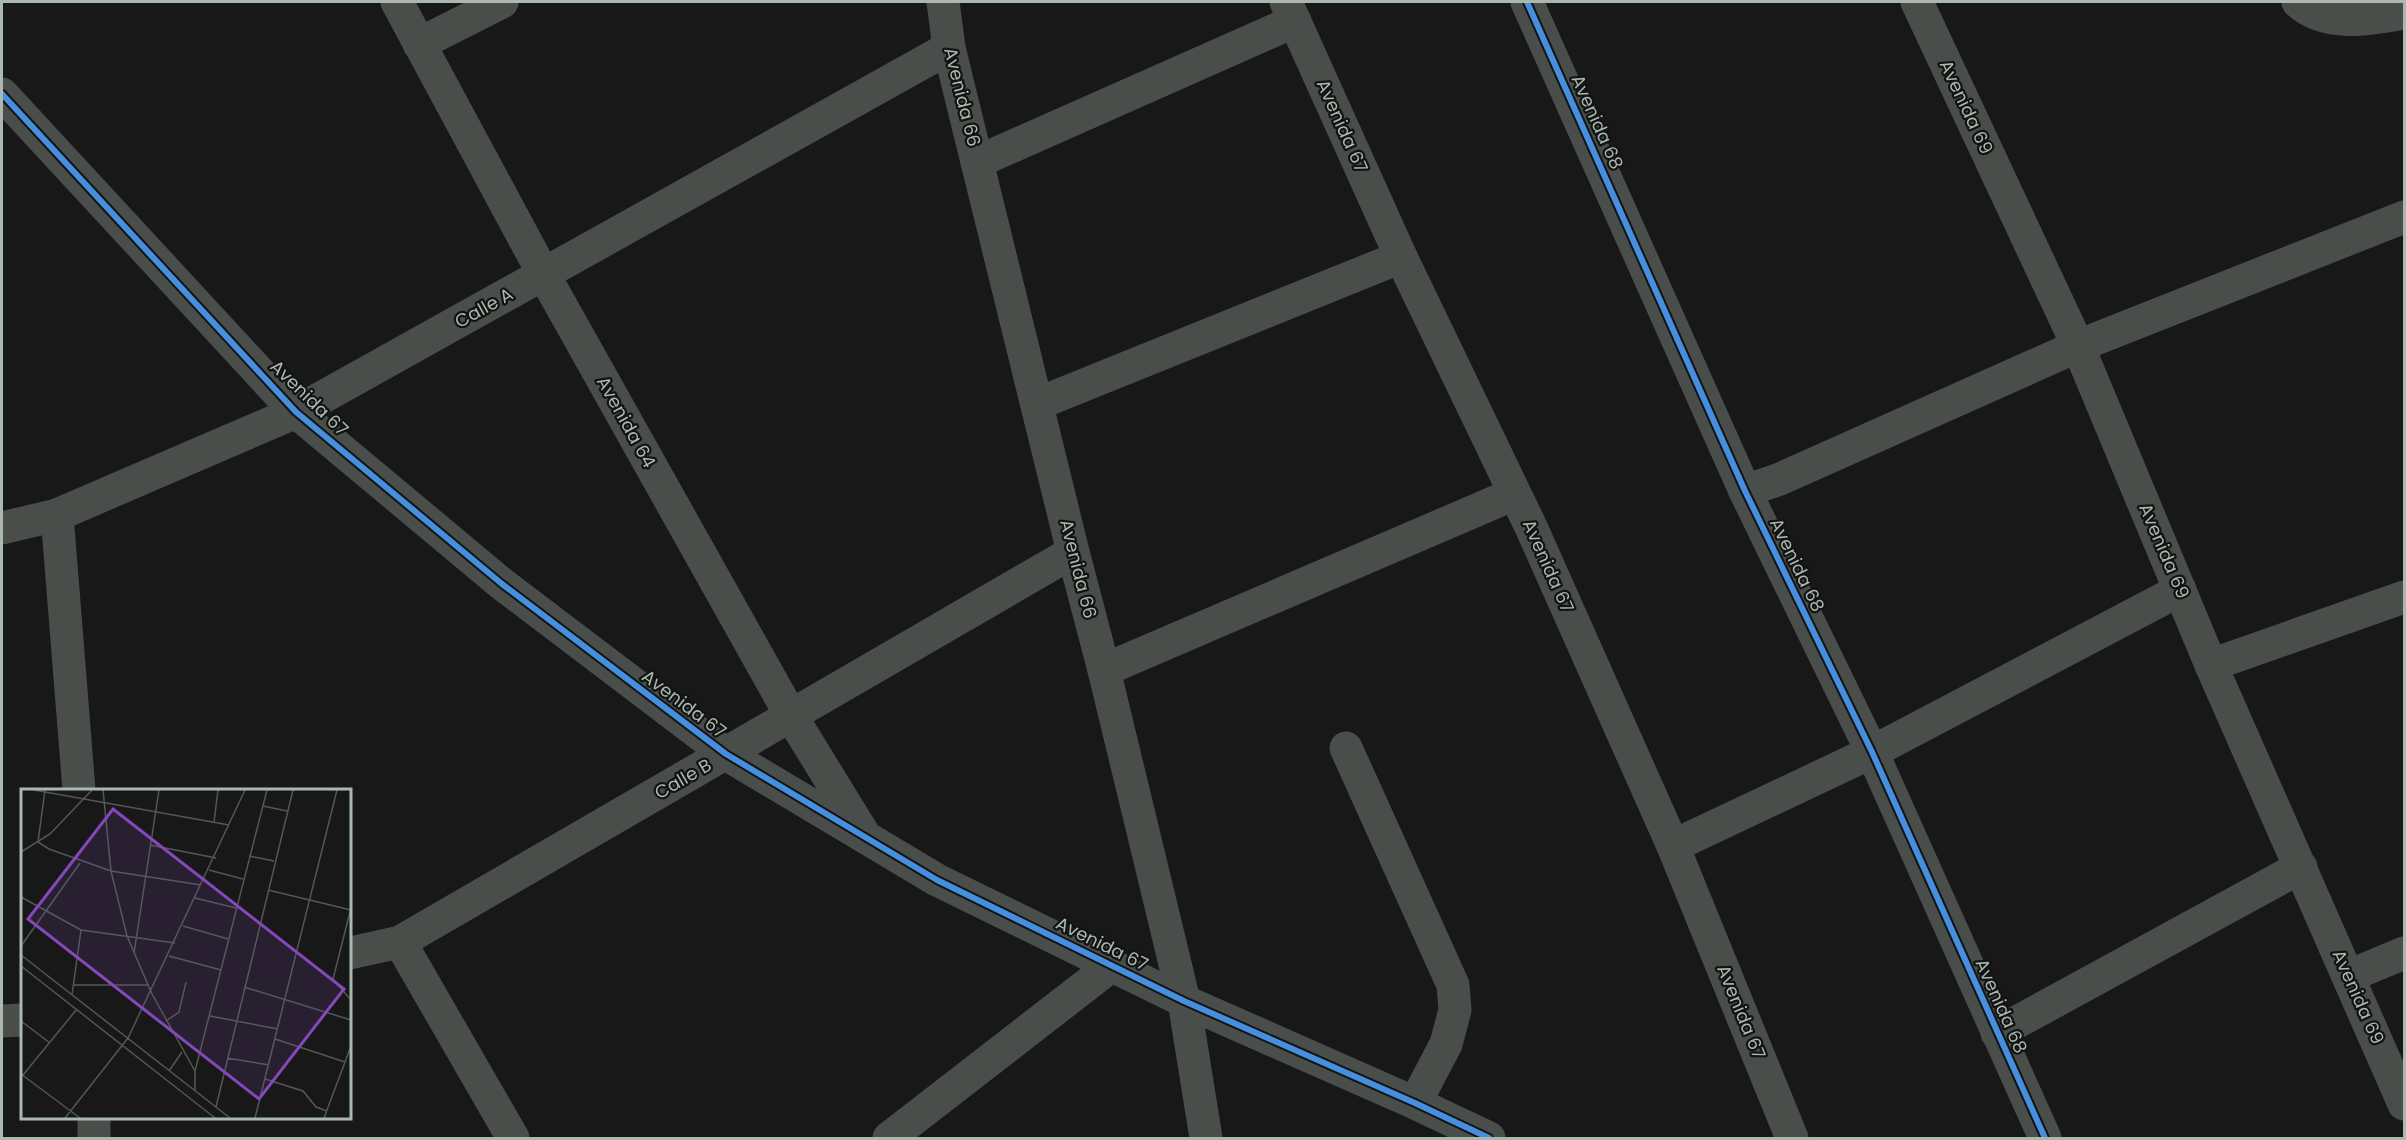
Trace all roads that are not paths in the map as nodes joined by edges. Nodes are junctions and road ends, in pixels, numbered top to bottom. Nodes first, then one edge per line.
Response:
1 (397, 2) edge
2 (502, 2) edge
3 (943, 2) edge
4 (1527, 2) edge
5 (1917, 2) edge
6 (2298, 2) edge
7 (1291, 11) edge
8 (2404, 13) edge
9 (419, 44) junction
10 (949, 48) junction
11 (2, 94) edge
12 (977, 162) junction
13 (2404, 217) edge
14 (1401, 257) junction
15 (544, 275) junction
16 (2078, 346) junction
17 (1037, 404) junction
18 (296, 412) junction
19 (1745, 491) junction
20 (1514, 494) junction
21 (57, 516) junction
22 (2, 528) edge
23 (1073, 552) junction
24 (2180, 590) junction
25 (2404, 597) edge
26 (2211, 665) junction
27 (1104, 670) junction
28 (790, 714) junction
29 (1346, 748) dead end
30 (1872, 752) junction
31 (726, 754) junction
32 (79, 789) edge
33 (866, 837) junction
34 (1673, 846) junction
35 (2301, 867) junction
36 (400, 942) junction
37 (351, 952) edge
38 (2404, 953) edge
39 (1111, 966) junction
40 (2349, 976) junction
41 (1184, 1002) junction
42 (21, 1020) edge
43 (2, 1021) edge
44 (1996, 1033) junction
45 (1415, 1103) junction
46 (2404, 1104) edge
47 (94, 1119) edge
48 (94, 1138) edge
49 (513, 1138) edge
50 (889, 1138) edge
51 (1206, 1138) edge
52 (1489, 1138) edge
53 (1792, 1138) edge
54 (2045, 1138) edge

1 - 9 street, Avenida 64
2 - 9 street
3 - 10 street, Avenida 66
4 - 19 street, Avenida 68
5 - 16 street, Avenida 69
6 - 8 street
7 - 12 street
7 - 14 street, Avenida 67
9 - 15 street, Avenida 64
10 - 12 street, Avenida 66
10 - 15 street, Calle A
11 - 18 street, Avenida 67
12 - 17 street, Avenida 66
13 - 16 street
14 - 17 street
14 - 20 street, Avenida 67
15 - 18 street, Calle A
15 - 28 street, Avenida 64
16 - 19 street
16 - 24 street, Avenida 69
17 - 23 street, Avenida 66
18 - 21 street, Calle A
18 - 31 street, Avenida 67
19 - 30 street, Avenida 68
20 - 27 street
20 - 34 street, Avenida 67
21 - 22 street, Calle A
21 - 32 street
23 - 27 street, Avenida 66
23 - 28 street, Calle B
24 - 26 street, Avenida 69
24 - 30 street
25 - 26 street
26 - 35 street, Avenida 69
27 - 41 street, Avenida 66
28 - 31 street, Calle B
28 - 33 street, Avenida 64
29 - 45 street
30 - 34 street
30 - 44 street, Avenida 68
31 - 33 street, Avenida 67
31 - 36 street, Calle B
33 - 39 street, Avenida 67
34 - 53 street, Avenida 67
35 - 40 street, Avenida 69
35 - 44 street
36 - 37 street, Calle B
36 - 49 street
38 - 40 street
39 - 41 street, Avenida 67
39 - 50 street
40 - 46 street, Avenida 69
41 - 45 street, Avenida 67
41 - 51 street, Avenida 66
42 - 43 street
44 - 54 street, Avenida 68
45 - 52 street, Avenida 67
47 - 48 street

